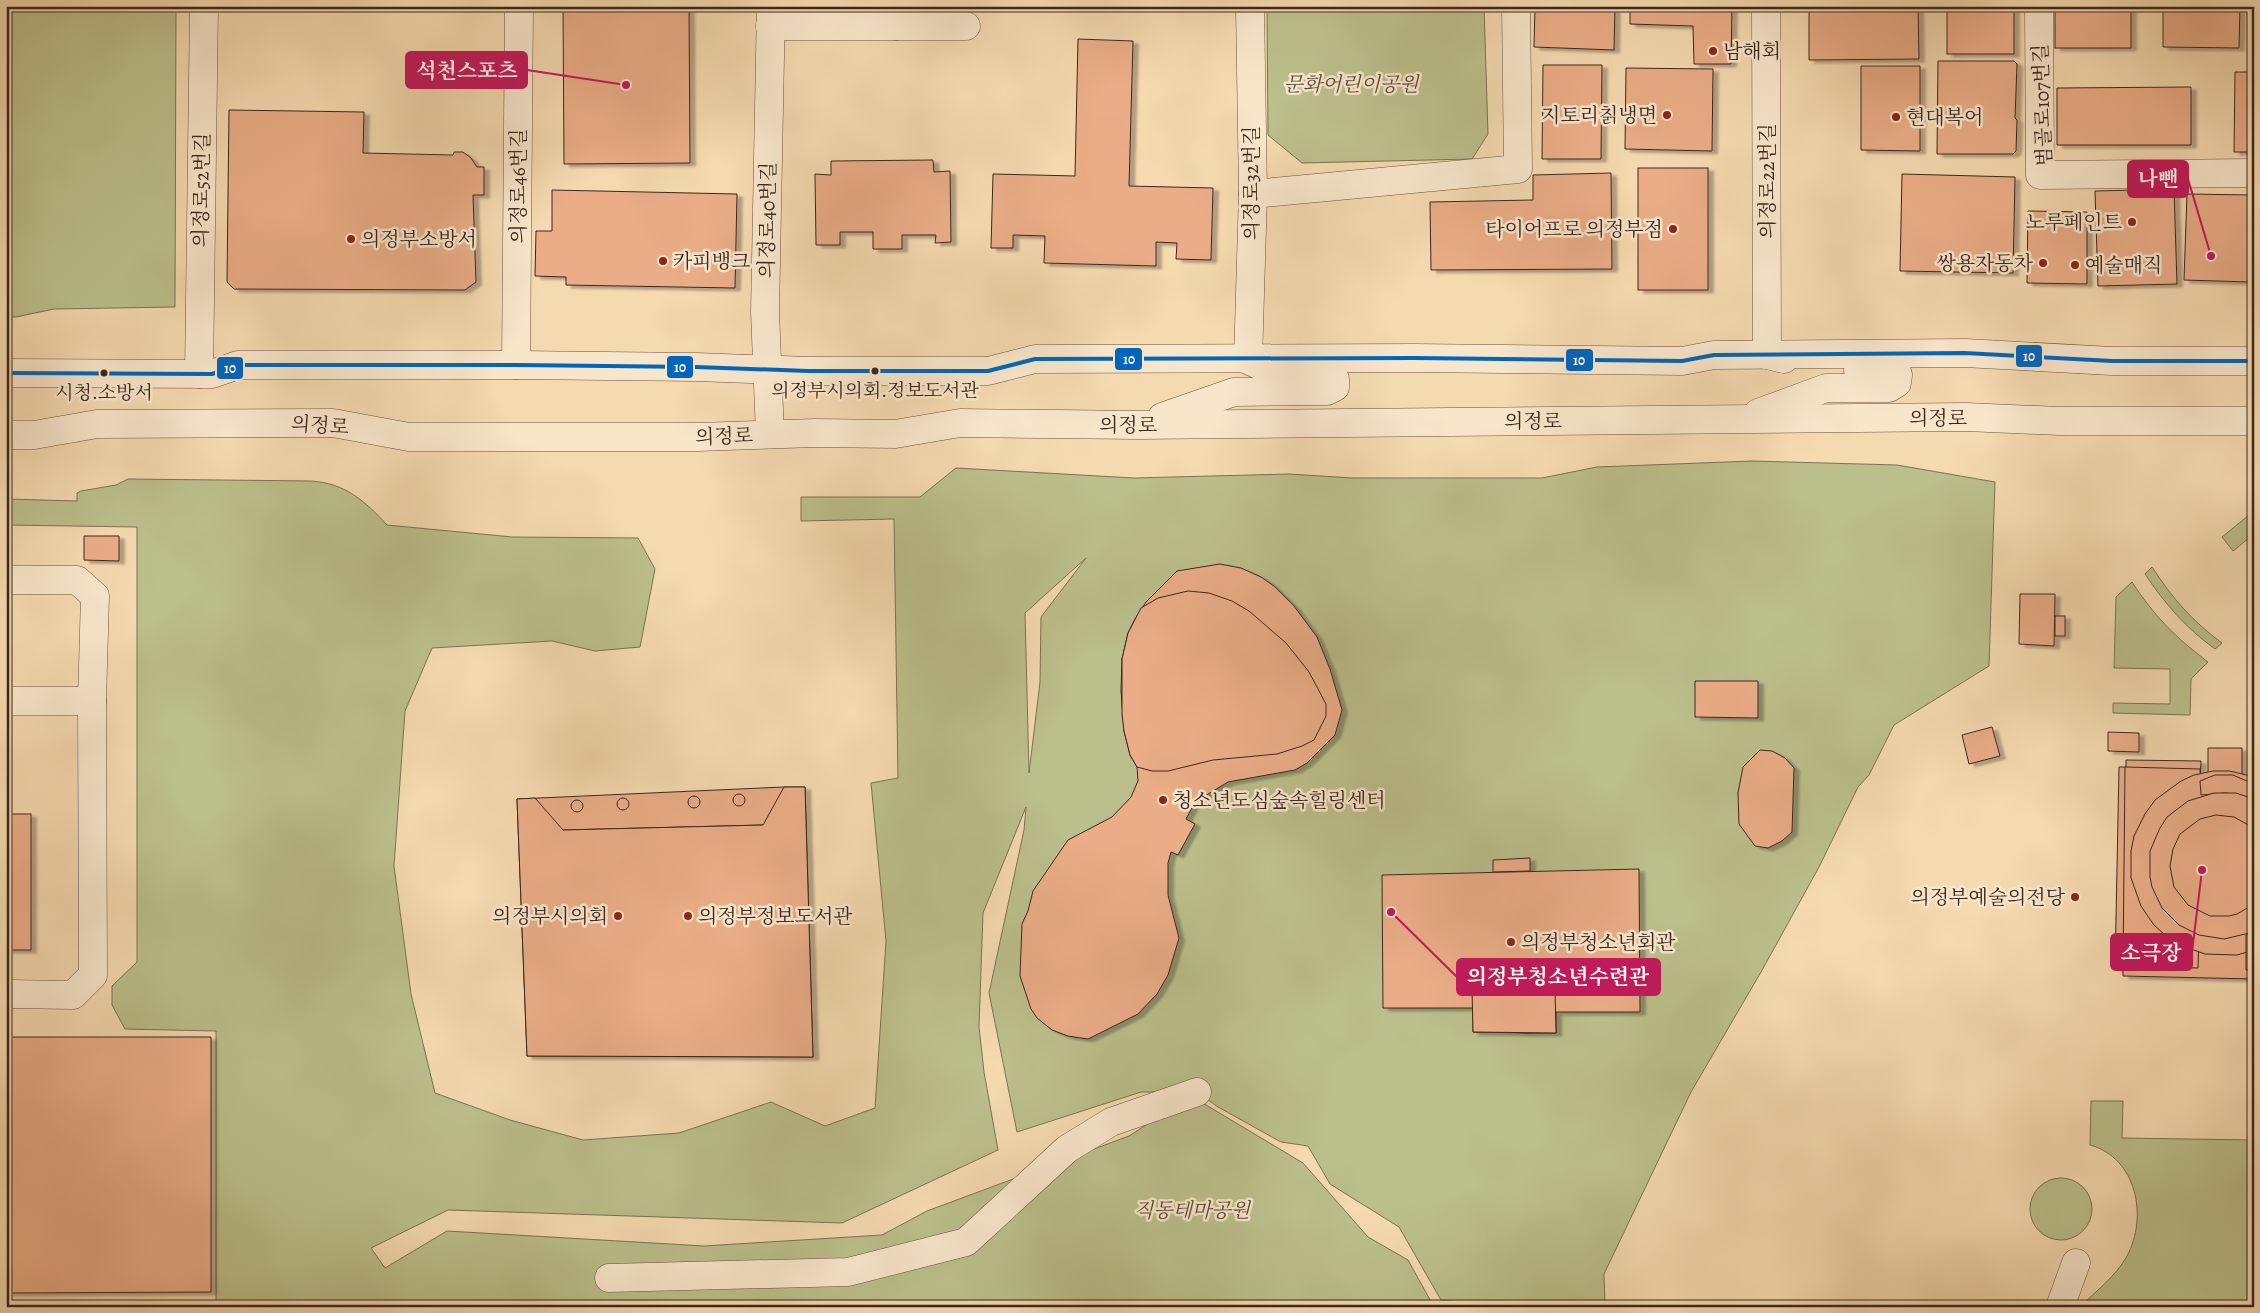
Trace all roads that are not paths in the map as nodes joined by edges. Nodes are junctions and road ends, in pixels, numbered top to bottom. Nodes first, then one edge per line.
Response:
1 (204, 6) edge
2 (519, 6) edge
3 (1250, 6) edge
4 (1516, 6) edge
5 (1766, 6) edge
6 (2039, 6) edge
7 (770, 16) edge
8 (895, 16) edge
9 (966, 26) dead end
10 (2254, 173) edge
11 (1253, 194) junction
12 (1767, 355) junction
13 (1248, 360) junction
14 (2254, 361) edge
15 (516, 365) junction
16 (767, 369) junction
17 (6, 373) edge
18 (199, 374) junction
19 (1740, 421) junction
20 (2254, 421) edge
21 (1139, 425) junction
22 (770, 434) junction
23 (6, 435) edge
24 (6, 580) edge
25 (6, 701) edge
26 (92, 701) junction
27 (6, 994) edge
28 (1197, 1092) dead end
29 (2076, 1263) dead end
30 (609, 1278) dead end
31 (2060, 1307) edge

1 - 18 street, 의정로52번길
2 - 15 street, 의정로46번길
3 - 11 street, 의정로32번길
4 - 11 street
5 - 12 street, 의정로22번길
6 - 10 street, 범골로107번길
7 - 8 street
7 - 16 street, 의정로40번길
8 - 9 street
11 - 13 street, 의정로32번길
12 - 13 street
12 - 14 street
12 - 19 street
13 - 16 street
13 - 21 street
15 - 16 street
15 - 18 street
16 - 22 street, 의정로40번길
17 - 18 street
19 - 20 street, 의정로
19 - 21 street, 의정로
21 - 22 street, 의정로
22 - 23 street, 의정로
24 - 26 street
25 - 26 street
26 - 27 street
28 - 30 street
29 - 31 street

